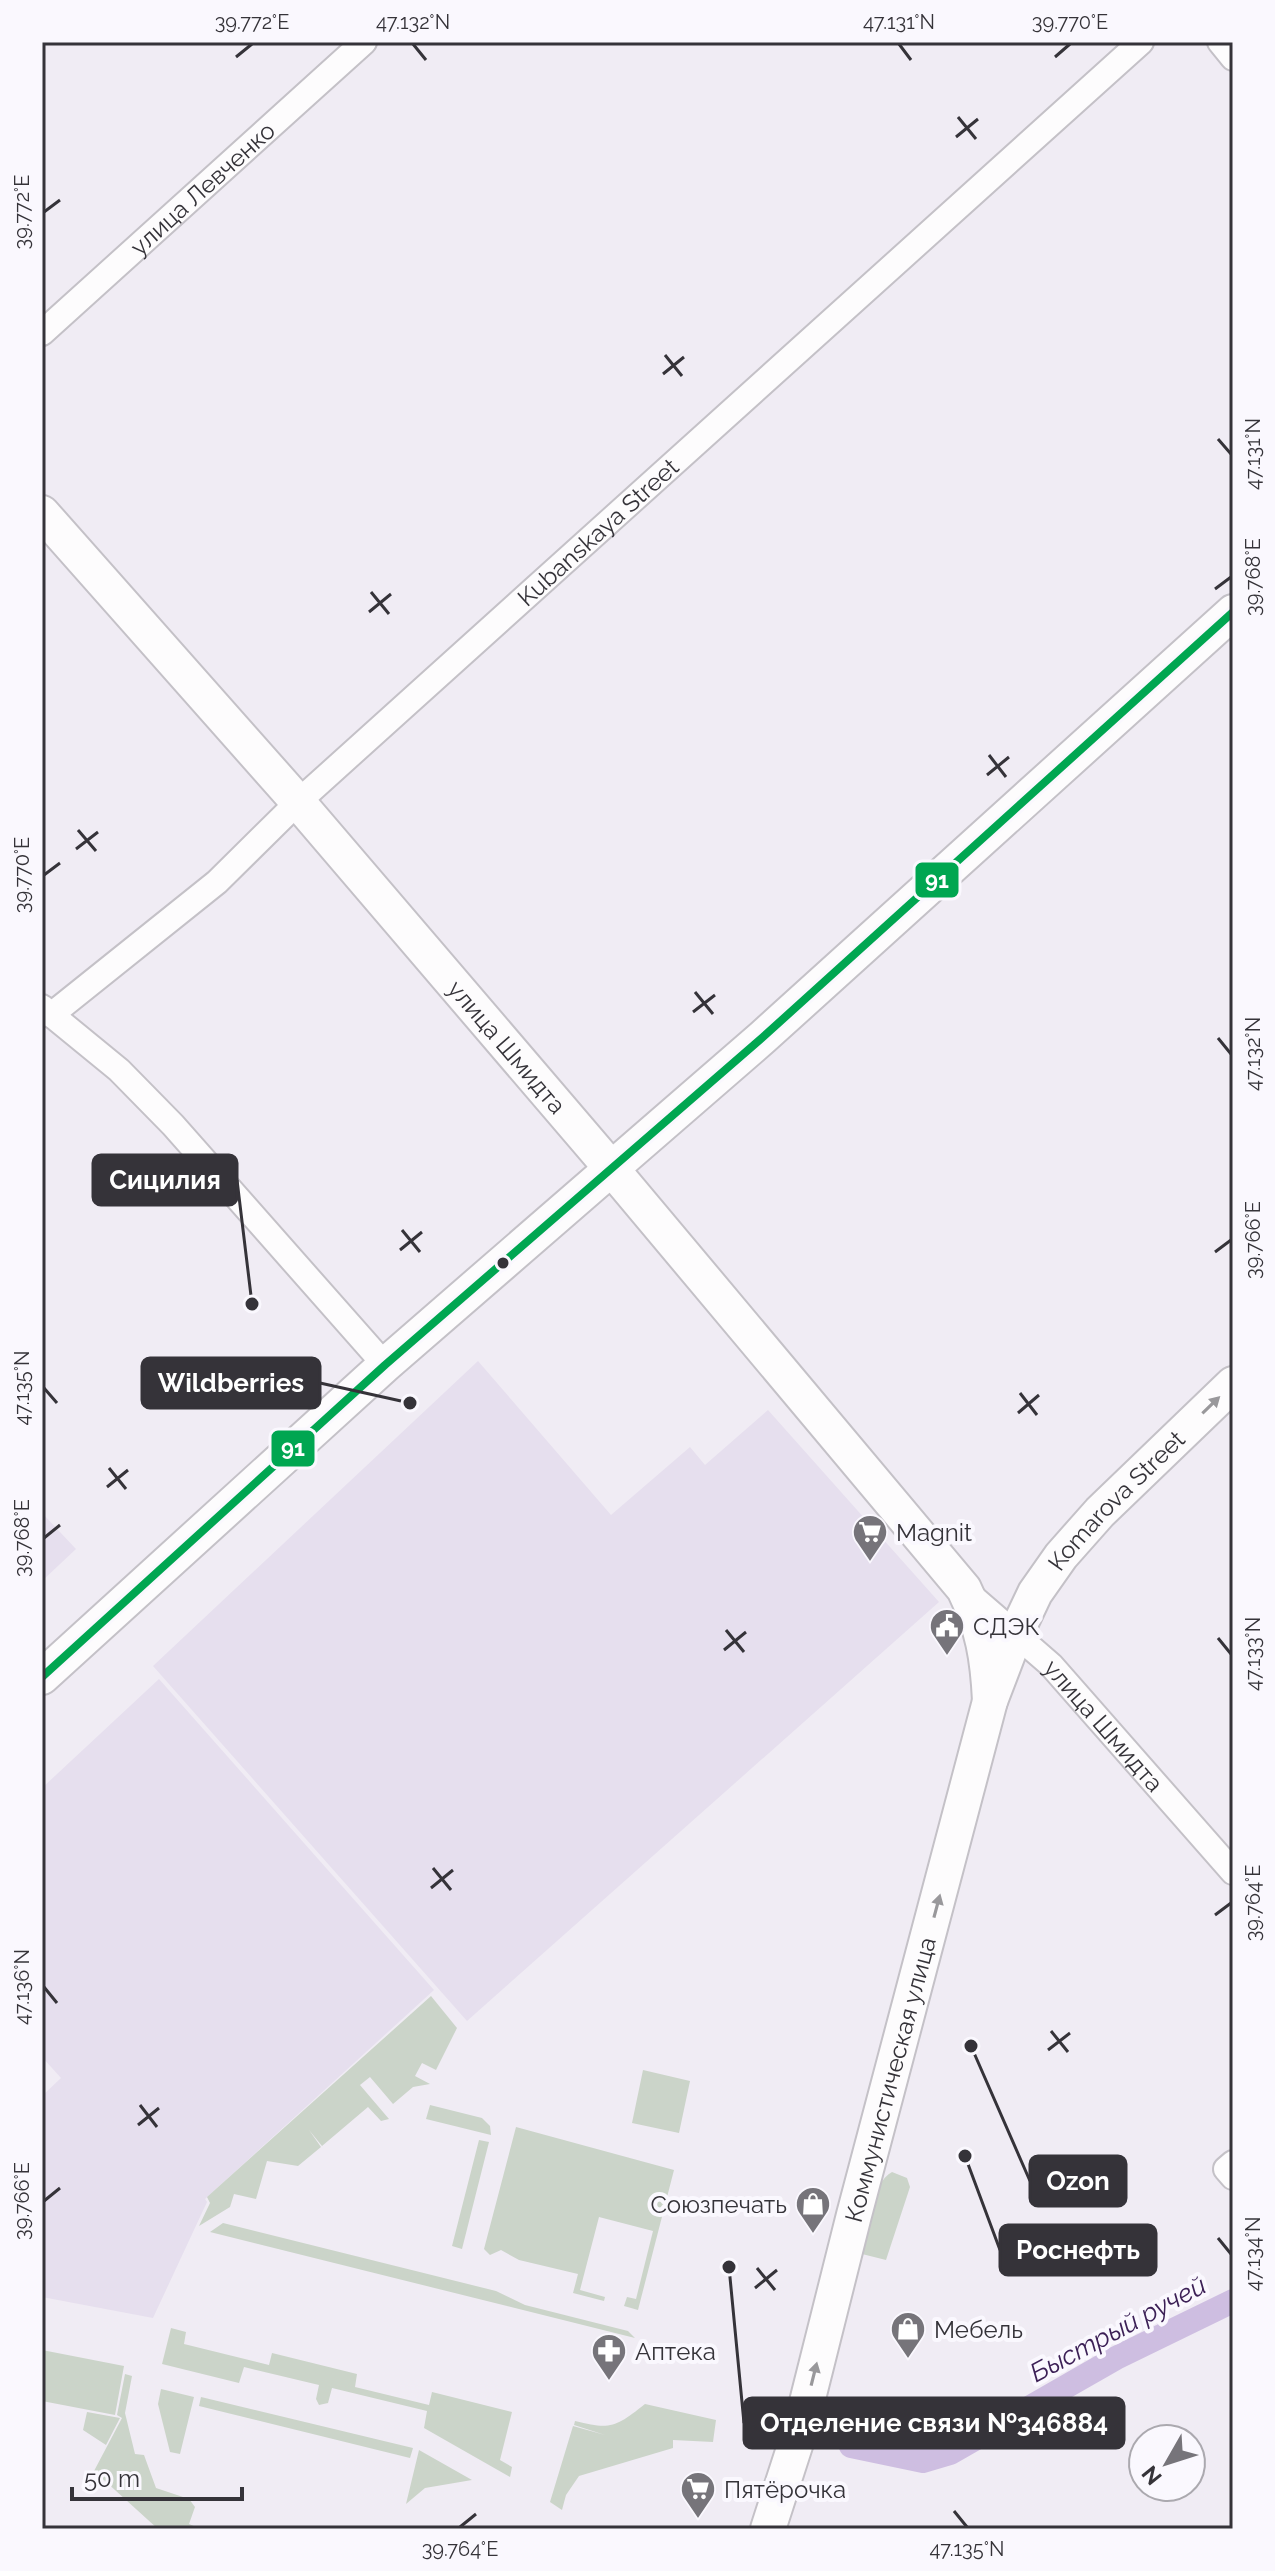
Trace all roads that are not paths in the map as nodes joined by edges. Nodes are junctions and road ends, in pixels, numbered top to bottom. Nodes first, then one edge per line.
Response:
1 (364, 42) edge
2 (1141, 42) edge
3 (1220, 42) edge
4 (1233, 58) edge
5 (42, 333) edge
6 (42, 513) edge
7 (1233, 612) edge
8 (298, 802) junction
9 (46, 1011) edge
10 (611, 1168) junction
11 (385, 1365) junction
12 (1233, 1384) edge
13 (964, 1589) junction
14 (1016, 1633) junction
15 (42, 1677) edge
16 (990, 1701) junction
17 (1233, 1872) edge
18 (768, 2529) edge

1 - 5 street, улица Левченко
2 - 8 street, Kubanskaya Street
3 - 4 street
6 - 8 street, улица Шмидта
7 - 10 street
8 - 9 street, Kubanskaya Street
8 - 10 street, улица Шмидта
9 - 11 street
10 - 11 street
10 - 13 street, улица Шмидта
11 - 15 street
14 -> 12 street, Komarova Street
13 - 14 street, улица Шмидта
13 - 16 street, улица Шмидта
14 - 16 street, Коммунистическая улица
14 - 17 street, улица Шмидта
18 -> 16 street, Коммунистическая улица

